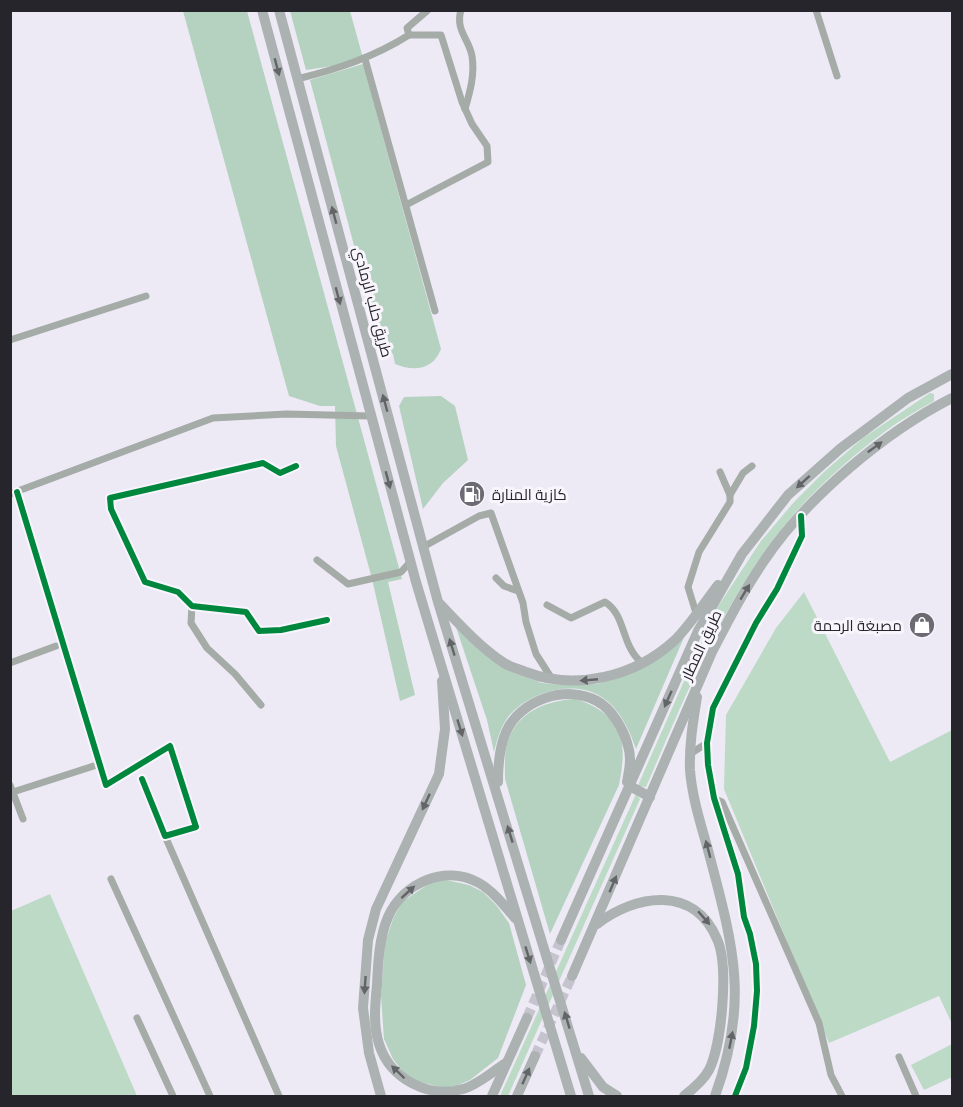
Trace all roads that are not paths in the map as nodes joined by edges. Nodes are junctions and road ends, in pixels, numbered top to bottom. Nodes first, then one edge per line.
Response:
1 (262, 10) edge
2 (279, 10) edge
3 (428, 10) edge
4 (461, 10) edge
5 (816, 10) edge
6 (409, 35) junction
7 (365, 59) junction
8 (837, 76) dead end
9 (297, 79) junction
10 (465, 109) junction
11 (406, 205) junction
12 (146, 296) dead end
13 (435, 310) dead end
14 (10, 340) edge
15 (952, 374) edge
16 (937, 382) junction
17 (949, 400) edge
18 (372, 420) junction
19 (296, 466) dead end
20 (752, 466) dead end
21 (720, 472) dead end
22 (14, 493) edge
23 (730, 495) junction
24 (801, 516) junction
25 (423, 547) junction
26 (742, 555) junction
27 (316, 560) dead end
28 (411, 561) junction
29 (496, 578) dead end
30 (416, 582) junction
31 (518, 591) junction
32 (438, 602) junction
33 (547, 605) dead end
34 (192, 606) junction
35 (696, 613) junction
36 (327, 620) dead end
37 (56, 646) dead end
38 (641, 662) junction
39 (10, 663) edge
40 (552, 680) junction
41 (700, 681) junction
42 (261, 705) dead end
43 (707, 743) junction
44 (690, 754) junction
45 (100, 764) junction
46 (142, 779) dead end
47 (630, 786) junction
48 (12, 789) edge
49 (498, 794) junction
50 (650, 797) junction
51 (715, 799) junction
52 (623, 802) junction
53 (23, 819) dead end
54 (165, 836) junction
55 (111, 879) dead end
56 (517, 921) junction
57 (595, 926) junction
58 (561, 940) tunnel mouth
59 (572, 976) tunnel mouth
60 (137, 1018) dead end
61 (527, 1018) tunnel mouth
62 (576, 1049) junction
63 (535, 1056) tunnel mouth
64 (899, 1057) dead end
65 (506, 1063) junction
66 (172, 1096) edge
67 (210, 1096) edge
68 (279, 1096) edge
69 (381, 1096) edge
70 (492, 1096) edge
71 (517, 1096) edge
72 (571, 1096) edge
73 (589, 1096) edge
74 (617, 1096) edge
75 (684, 1096) edge
76 (715, 1096) edge
77 (735, 1096) edge
78 (842, 1096) edge
79 (916, 1096) edge

1 -> 18 highway
2 - 9 highway, طريق حلب الرمادي
3 - 6 street
4 - 10 street
5 - 8 street
6 - 7 street
6 - 10 street
7 - 9 street
7 - 11 street
25 -> 9 highway, طريق حلب الرمادي
10 - 11 street
11 - 13 street
12 - 14 street
15 - 16 highway, طريق المطار
16 - 17 highway
16 -> 26 highway, طريق المطار
24 -> 17 highway, طريق المطار
18 - 22 street
18 -> 28 highway
19 - 34 street
20 - 23 street
21 - 23 street
22 - 45 street
23 - 35 street
41 -> 24 highway, طريق المطار
24 - 43 street
25 - 31 street
25 - 32 highway, طريق حلب الرمادي
26 - 35 highway
26 -> 47 highway, طريق المطار
27 - 28 street
28 - 30 highway
29 - 31 street
30 -> 56 highway
30 -> 69 highway
31 - 40 street
32 - 40 highway
49 -> 32 highway, طريق حلب الرمادي
33 - 38 street
34 - 36 street
34 - 42 street
35 - 38 highway
37 - 39 street
38 -> 40 highway
41 - 44 highway
41 - 50 highway, طريق المطار
43 - 44 street
43 - 51 street
76 -> 44 highway
45 - 48 street
45 - 54 street
46 - 54 street
47 - 50 highway
47 - 52 highway, طريق المطار
48 - 53 street
49 - 52 highway
62 -> 49 highway, طريق حلب الرمادي
57 -> 50 highway, طريق المطار
51 - 77 street
51 - 78 street
52 - 58 highway, طريق المطار
54 - 68 street
55 - 67 street
65 -> 56 highway
56 -> 72 highway
57 - 59 highway, طريق المطار
57 -> 75 highway
60 - 66 street
61 - 65 highway
62 - 73 highway
62 - 74 highway
71 -> 63 highway
64 - 79 street
65 - 70 highway

